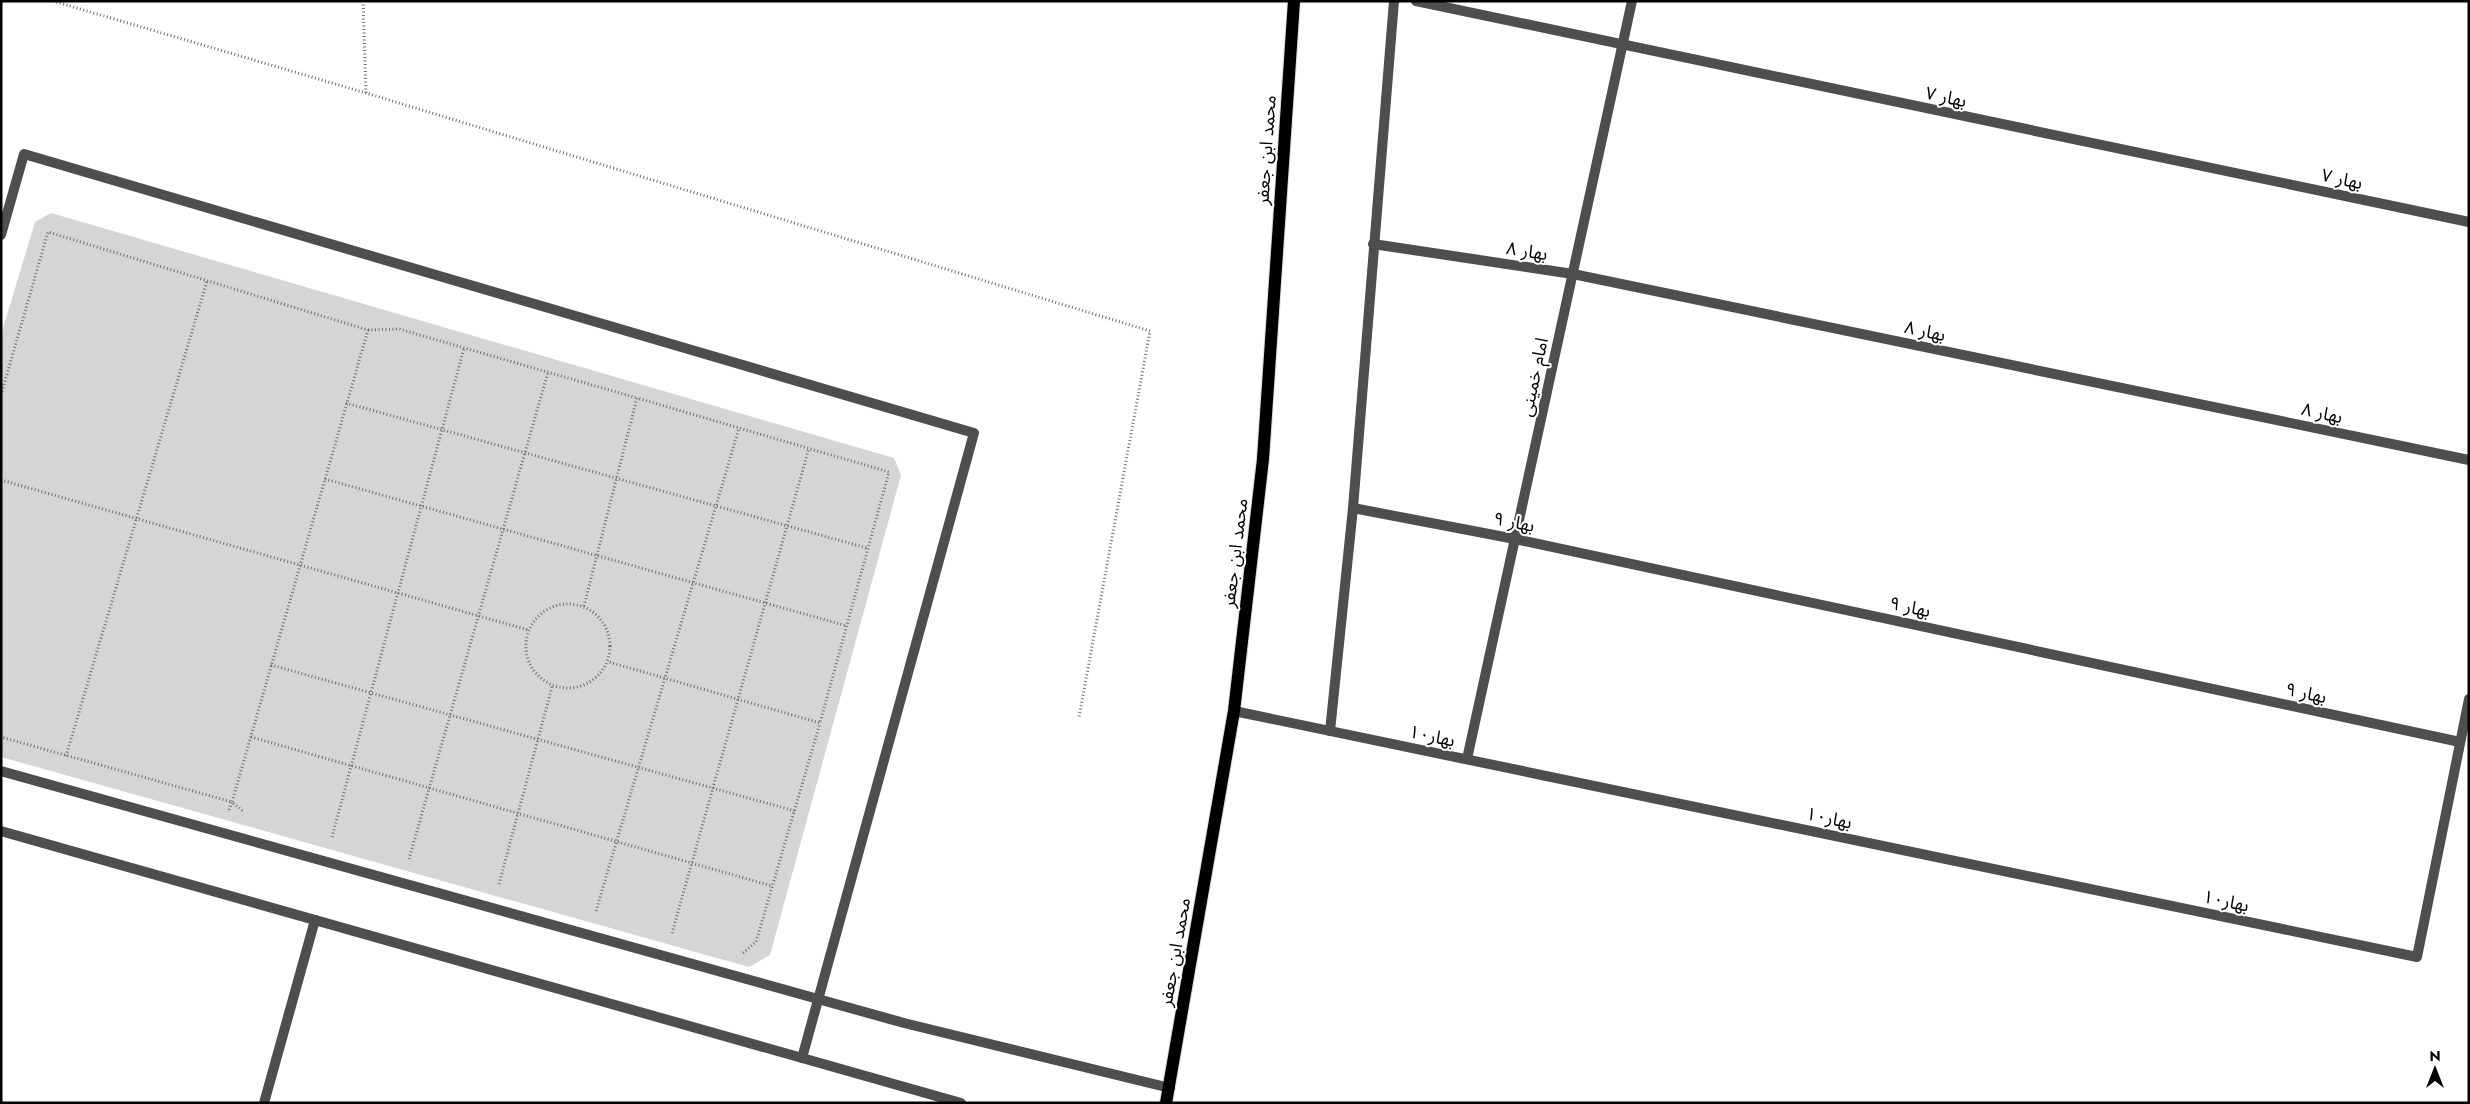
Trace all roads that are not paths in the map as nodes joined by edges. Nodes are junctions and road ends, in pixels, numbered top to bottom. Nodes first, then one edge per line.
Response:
1 (1294, 1) edge
2 (1394, 1) edge
3 (1416, 1) edge
4 (1632, 1) edge
5 (1622, 46) junction
6 (2469, 222) edge
7 (1, 235) edge
8 (1373, 244) junction
9 (1572, 274) junction
10 (2469, 460) edge
11 (1353, 508) junction
12 (1515, 539) junction
13 (2469, 699) edge
14 (1234, 711) junction
15 (1330, 731) junction
16 (2460, 742) junction
17 (1468, 759) junction
18 (1, 771) edge
19 (1, 831) edge
20 (315, 920) junction
21 (818, 998) junction
22 (802, 1058) junction
23 (1170, 1088) junction
24 (264, 1103) edge
25 (961, 1103) edge
26 (1166, 1103) edge

1 - 14 main road, محمد ابن جعفر
2 - 8 street
3 - 5 street, بهار ۷
4 - 5 street, امام خمینی
5 - 6 street, بهار ۷
5 - 9 street, امام خمینی
7 - 21 street
8 - 9 street, بهار ۸
8 - 11 street
9 - 10 street, بهار ۸
9 - 12 street, امام خمینی
11 - 12 street, بهار ۹
11 - 15 street
12 - 16 street, بهار ۹
12 - 17 street, امام خمینی
13 - 16 street
14 - 15 street, بهار۱۰
14 - 23 main road, محمد ابن جعفر
15 - 17 street, بهار۱۰
16 - 17 street, بهار۱۰
18 - 21 street
19 - 20 street
20 - 22 street
20 - 24 street
21 - 22 street
21 - 23 street
22 - 25 street
23 - 26 main road, محمد ابن جعفر

